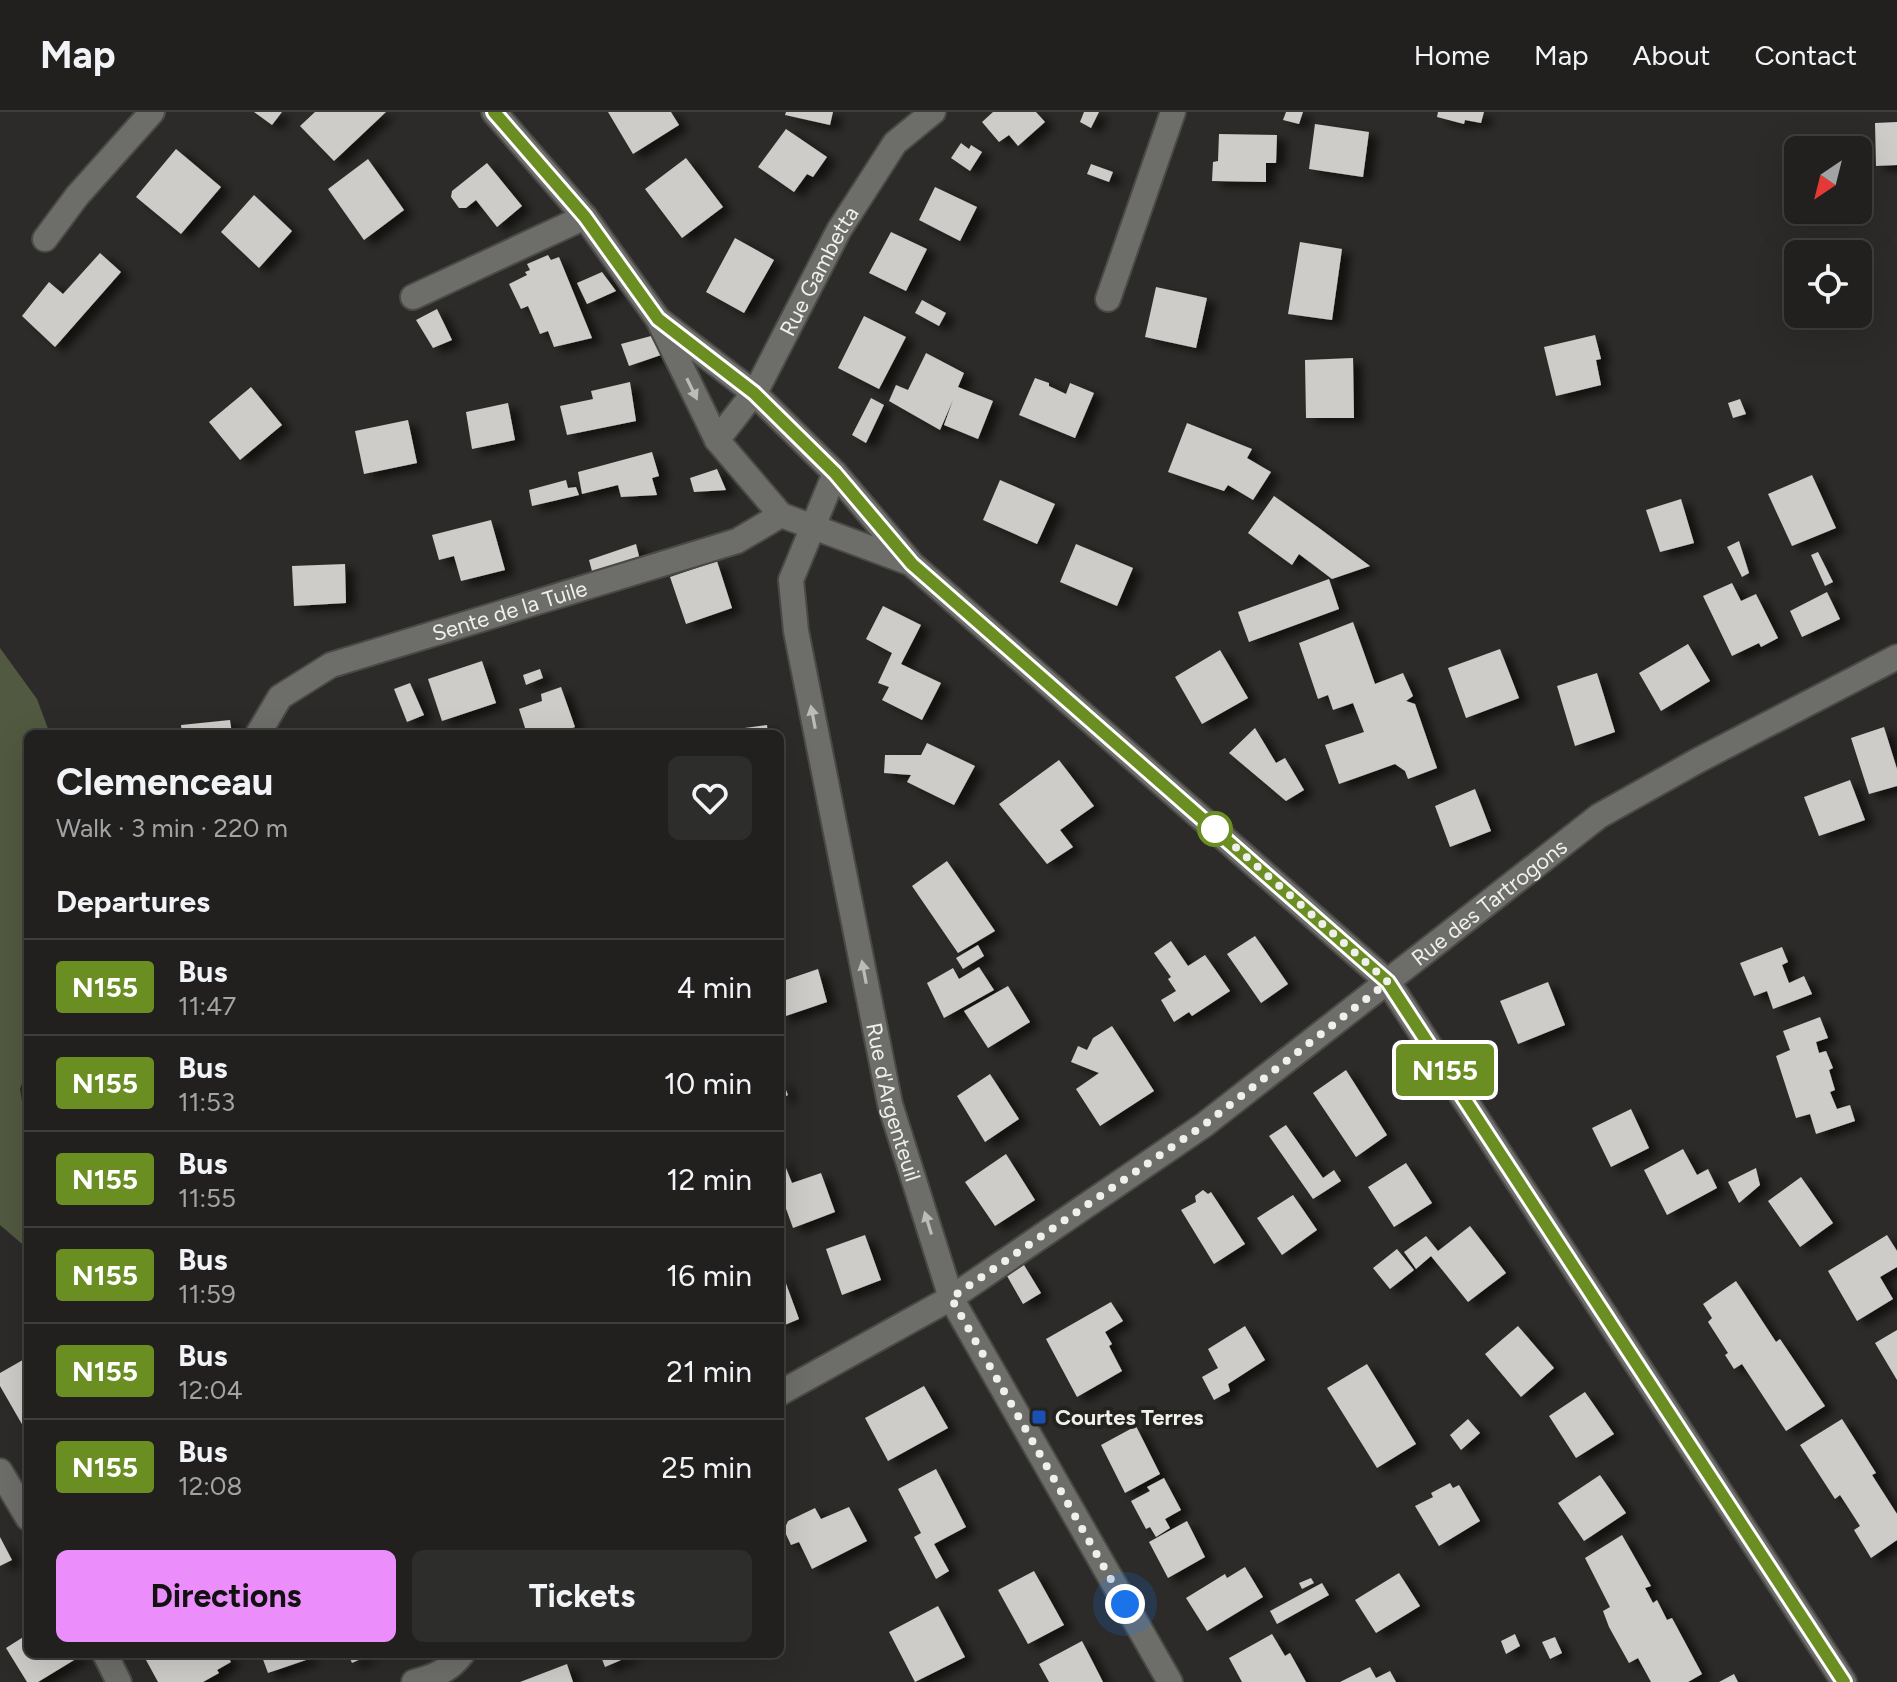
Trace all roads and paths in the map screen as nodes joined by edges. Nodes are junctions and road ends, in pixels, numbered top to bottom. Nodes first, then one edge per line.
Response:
1 (152, 112) edge
2 (494, 112) edge
3 (933, 112) edge
4 (1173, 112) edge
5 (585, 217) junction
6 (45, 239) dead end
7 (413, 297) dead end
8 (1108, 299) dead end
9 (658, 319) junction
10 (754, 393) junction
11 (717, 440) junction
12 (835, 473) junction
13 (781, 515) junction
14 (812, 526) junction
15 (912, 564) junction
16 (1897, 657) edge
17 (260, 730) edge
18 (1388, 982) junction
19 (951, 1298) junction
20 (784, 1391) edge
21 (0, 1471) edge
22 (24, 1511) edge
23 (107, 1658) edge
24 (460, 1666) edge
25 (119, 1682) edge
26 (414, 1682) edge
27 (1170, 1682) edge
28 (1844, 1682) edge

1 - 6 street
2 - 5 street
3 - 10 street, Rue Gambetta
4 - 8 street
5 - 7 street
5 - 9 street
9 - 10 street
9 -> 11 street
10 - 11 street, Rue Gambetta
10 - 12 street
11 - 13 street
12 - 14 street, Rue d'Argenteuil
12 - 15 street
13 - 14 street
13 - 17 street, Sente de la Tuile
14 - 15 street
19 -> 14 street, Rue d'Argenteuil
15 - 18 street
16 - 18 street, Rue des Tartrogons
18 - 19 street, Rue des Tartrogons
18 - 28 street
19 - 20 street, Rue des Tartrogons
19 - 27 street, Rue d'Argenteuil
21 - 22 street
23 - 25 street
24 - 26 street

